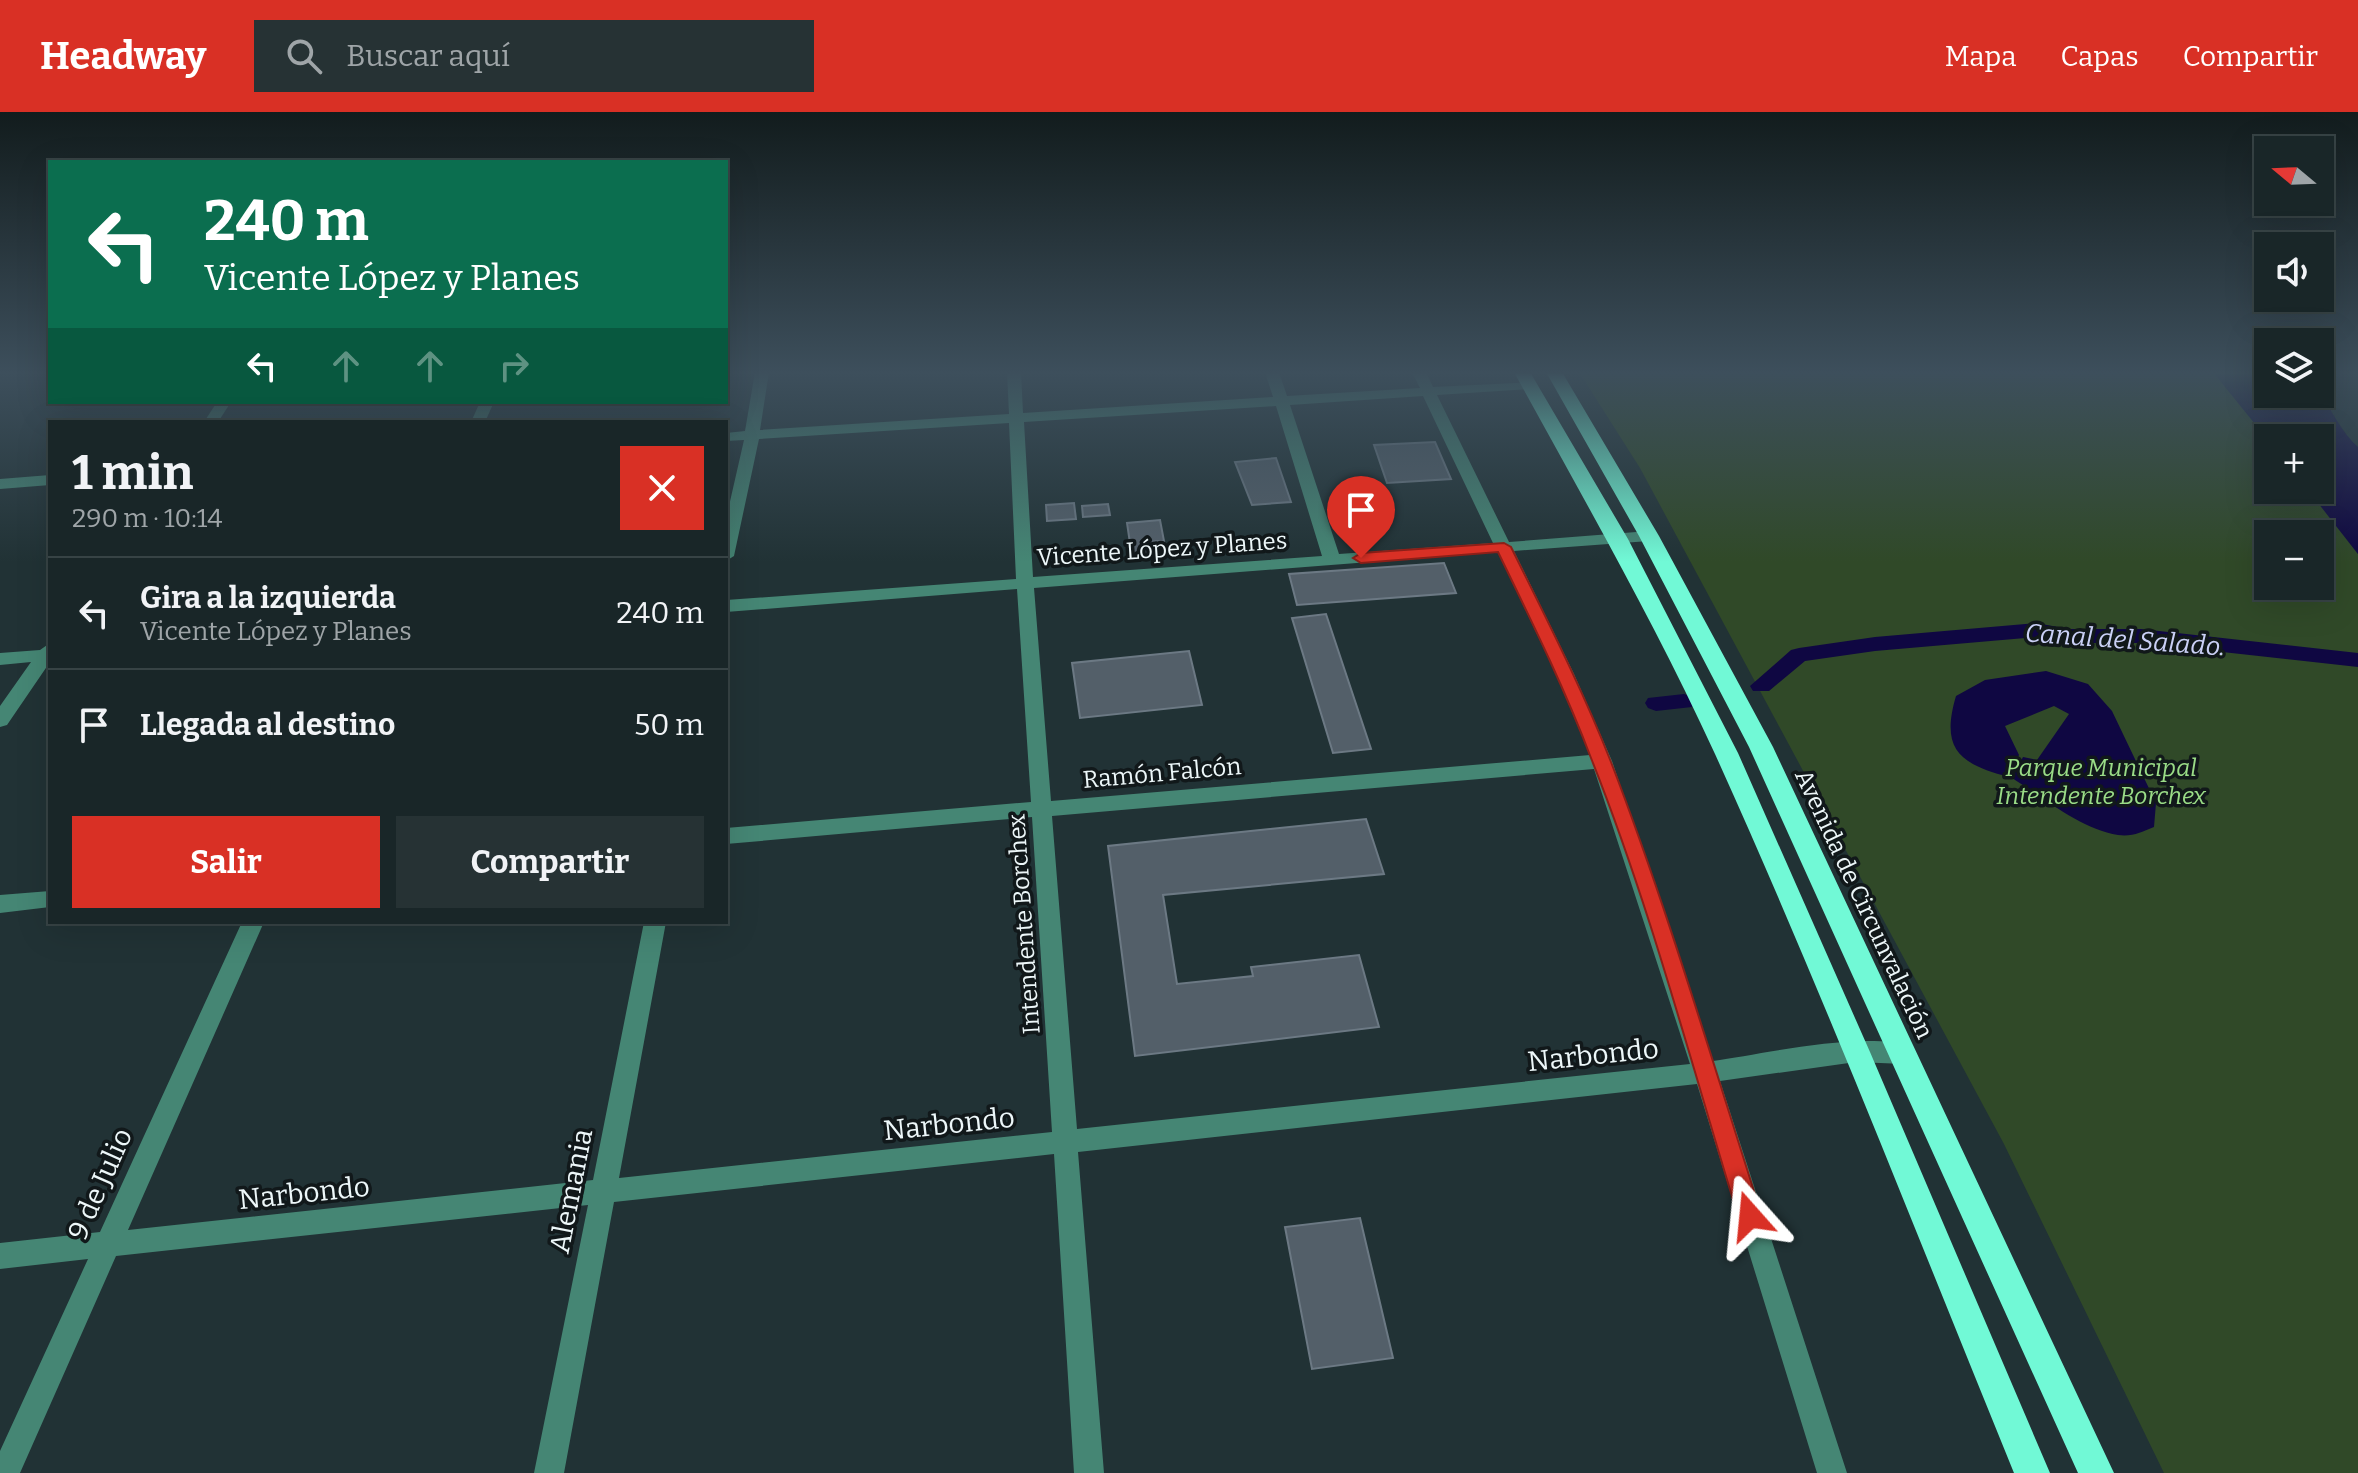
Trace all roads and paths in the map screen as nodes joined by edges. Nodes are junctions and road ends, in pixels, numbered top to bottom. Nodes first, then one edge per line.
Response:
1 (752, 436) junction
2 (759, 436) edge
3 (1017, 436) edge
4 (1292, 436) edge
5 (1450, 436) edge
6 (1558, 436) edge
7 (1591, 436) edge
8 (728, 437) edge
9 (48, 480) edge
10 (0, 484) edge
11 (1649, 536) junction
12 (1618, 539) junction
13 (728, 547) edge
14 (1504, 547) junction
15 (1332, 560) junction
16 (1025, 583) junction
17 (728, 606) edge
18 (48, 653) edge
19 (48, 654) edge
20 (0, 659) edge
21 (0, 720) edge
22 (1602, 761) junction
23 (1041, 809) junction
24 (728, 836) edge
25 (48, 899) edge
26 (0, 904) edge
27 (252, 924) edge
28 (655, 924) edge
29 (1856, 1052) junction
30 (1904, 1054) junction
31 (1704, 1073) junction
32 (1065, 1141) junction
33 (604, 1191) junction
34 (108, 1244) junction
35 (0, 1256) edge
36 (5, 1473) edge
37 (549, 1473) edge
38 (1089, 1473) edge
39 (1832, 1473) edge
40 (2032, 1473) edge
41 (2096, 1473) edge

1 - 2 street
1 - 8 street
1 - 13 street
3 - 16 street, Intendente Borchex
4 - 15 street
5 - 14 street
6 - 12 highway
7 - 11 highway, Avenida de Circunvalación
9 - 10 street
11 - 12 street, Vicente López y Planes
11 - 30 highway, Avenida de Circunvalación
12 - 14 street, Vicente López y Planes
12 - 29 highway
14 - 15 street, Vicente López y Planes
14 - 22 street
15 - 16 street, Vicente López y Planes
16 - 17 street, Vicente López y Planes
16 - 23 street, Intendente Borchex
18 - 20 street
19 - 21 street
22 - 23 street, Ramón Falcón
22 - 31 street
23 - 24 street, Ramón Falcón
23 - 32 street, Intendente Borchex
25 - 26 street
27 - 34 street, 9 de Julio
28 - 33 street, Alemania
29 - 30 street, Narbondo
29 - 31 street, Narbondo
29 - 40 highway
30 - 41 highway, Avenida de Circunvalación
31 - 32 street, Narbondo
31 - 39 street
32 - 33 street, Narbondo
32 - 38 street, Intendente Borchex
33 - 34 street, Narbondo
33 - 37 street, Alemania
34 - 35 street, Narbondo
34 - 36 street, 9 de Julio

